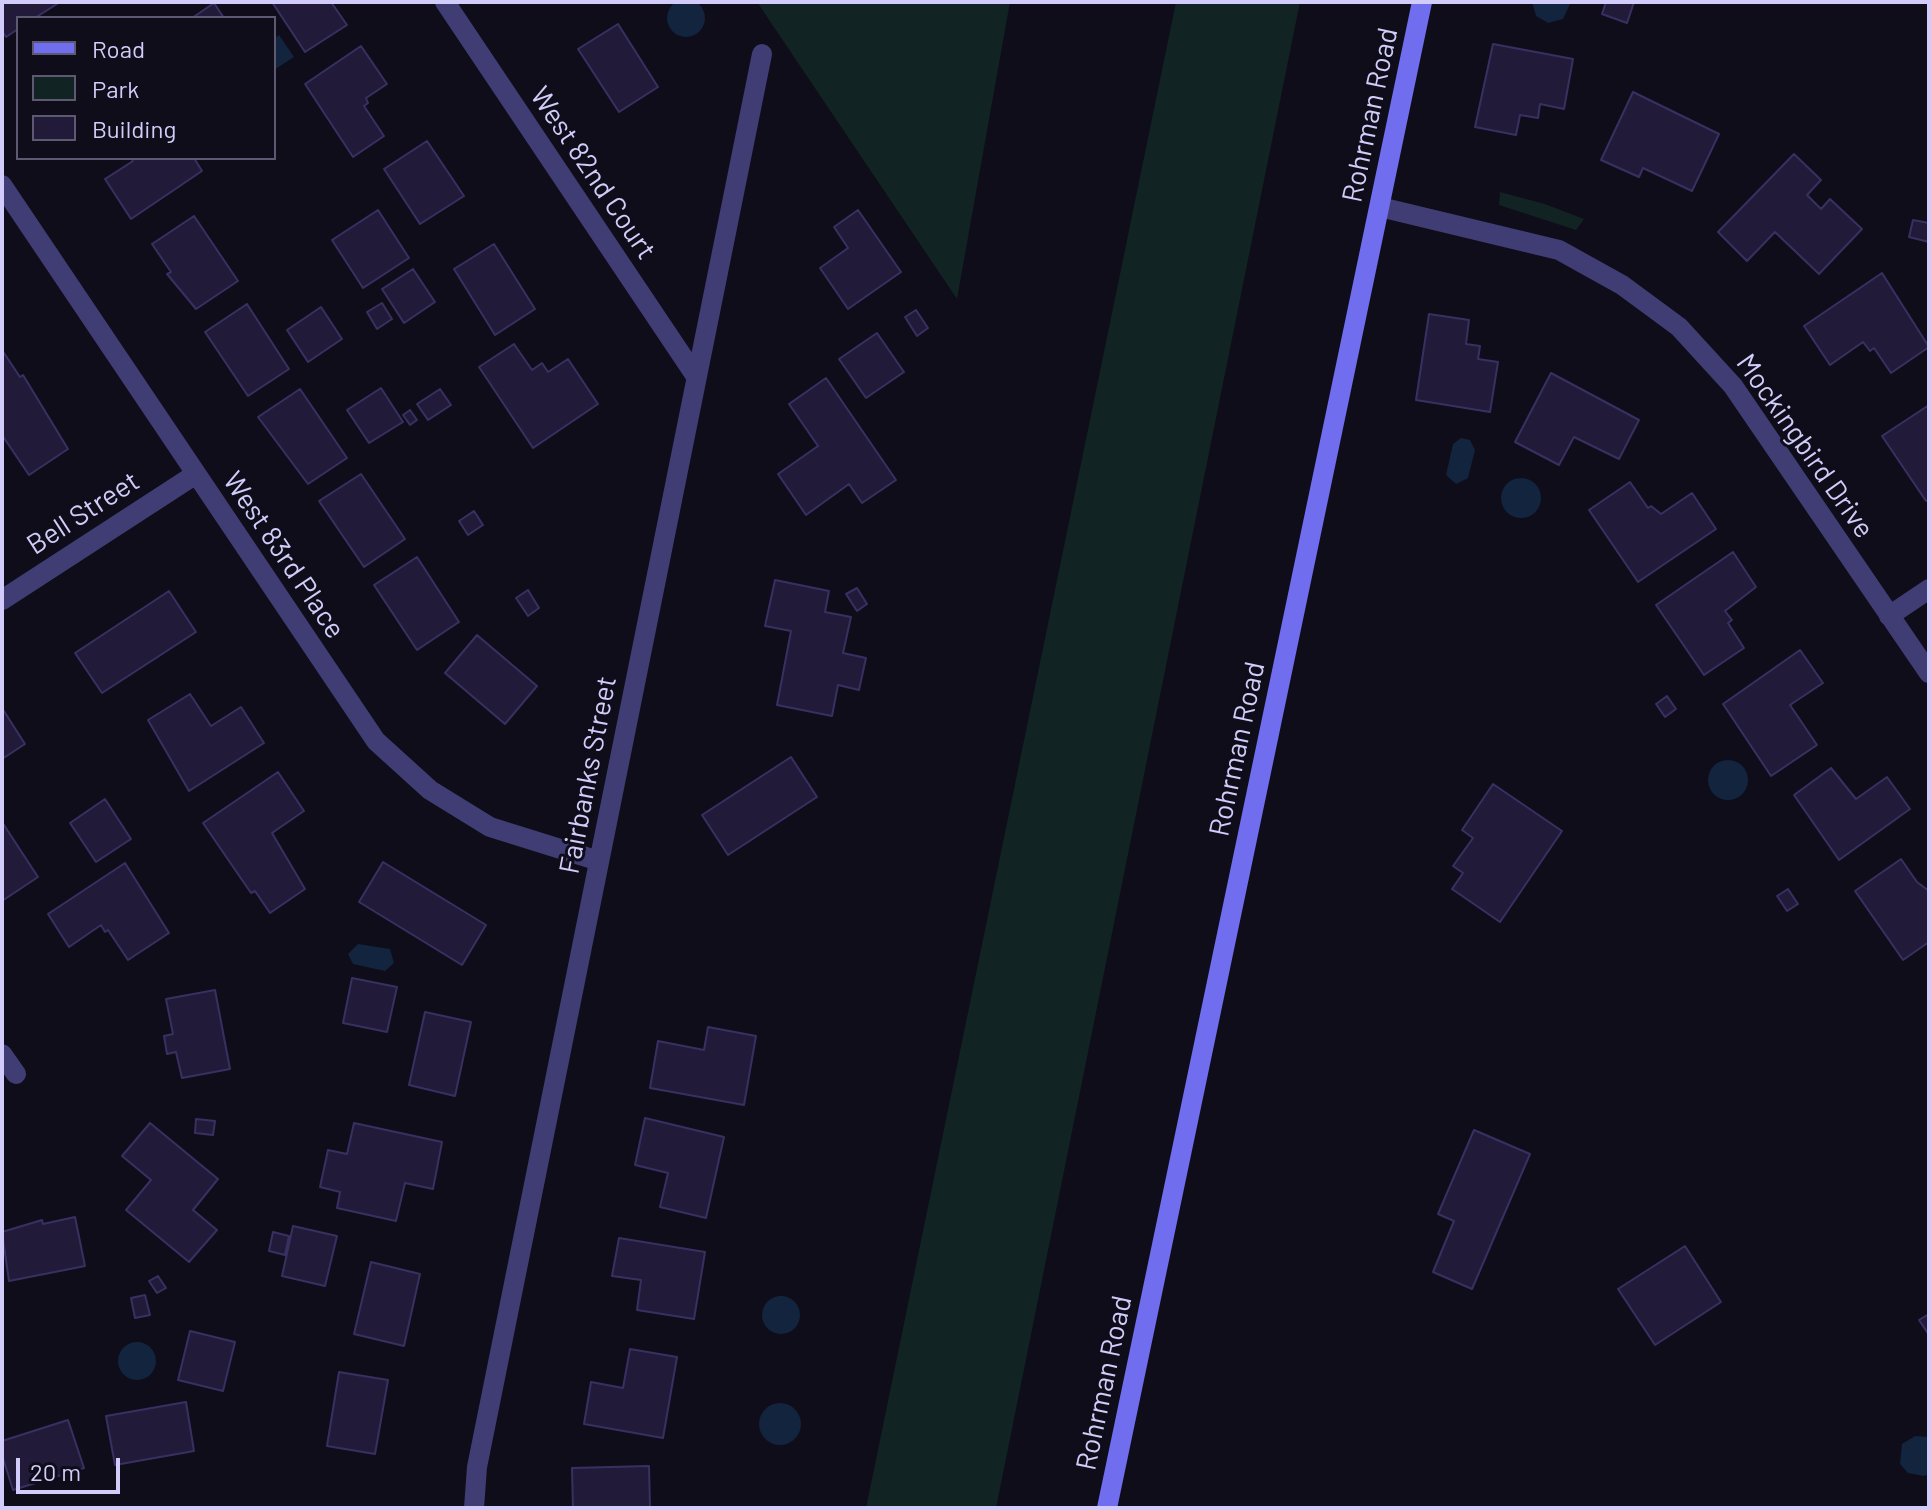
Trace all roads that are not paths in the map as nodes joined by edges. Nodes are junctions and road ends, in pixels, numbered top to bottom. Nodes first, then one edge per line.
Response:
1 (445, 2) edge
2 (1422, 2) edge
3 (762, 54) dead end
4 (2, 185) edge
5 (1380, 207) junction
6 (695, 375) junction
7 (196, 474) junction
8 (1929, 589) edge
9 (2, 600) edge
10 (1889, 616) junction
11 (1929, 673) edge
12 (599, 861) junction
13 (2, 1054) edge
14 (16, 1074) dead end
15 (474, 1508) edge
16 (1107, 1508) edge

1 - 6 street, West 82nd Court
2 - 5 street, Rohrman Road
3 - 6 street, Fairbanks Street
4 - 7 street, West 83rd Place
5 - 10 street, Mockingbird Drive
5 - 16 street, Rohrman Road
6 - 12 street, Fairbanks Street
7 - 9 street, Bell Street
7 - 12 street, West 83rd Place
8 - 10 street
10 - 11 street, Mockingbird Drive
12 - 15 street, Fairbanks Street
13 - 14 street

